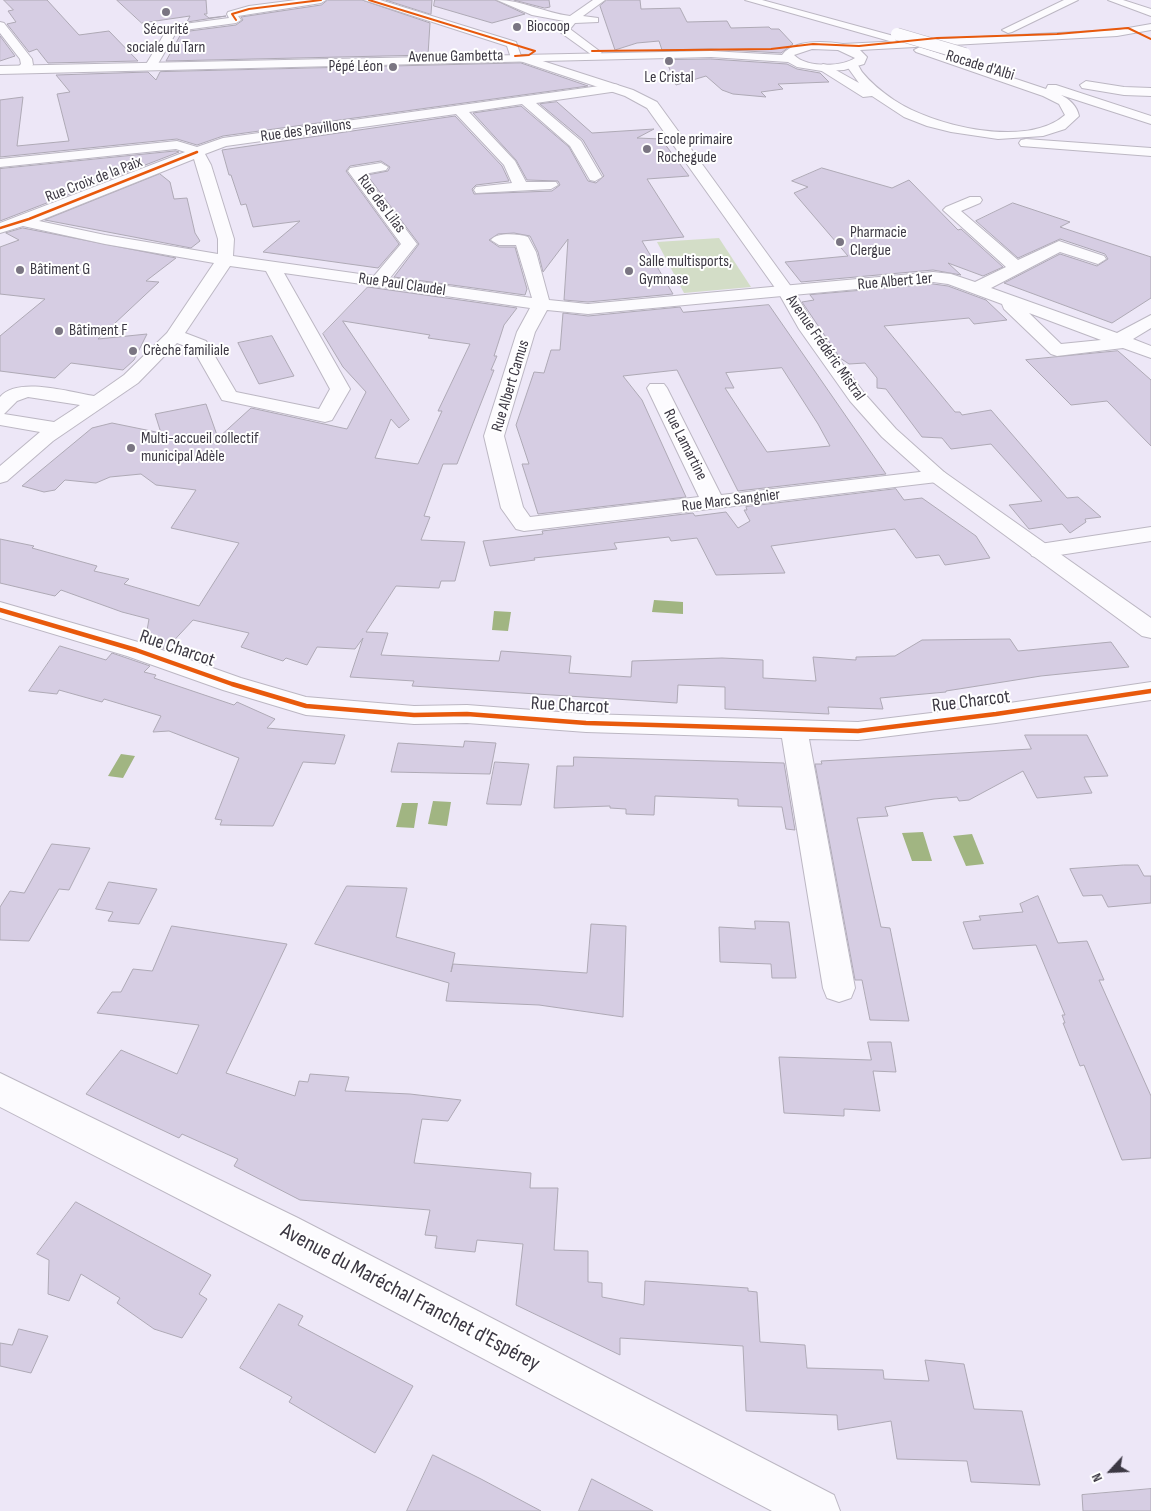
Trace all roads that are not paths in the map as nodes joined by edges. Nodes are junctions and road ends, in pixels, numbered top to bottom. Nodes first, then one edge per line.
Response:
1 (321, 0) edge
2 (369, 0) edge
3 (502, 0) edge
4 (601, 0) edge
5 (750, 0) edge
6 (772, 0) edge
7 (1073, 0) edge
8 (1113, 0) edge
9 (1126, 5) junction
10 (1151, 13) edge
11 (1151, 19) edge
12 (571, 20) junction
13 (594, 20) junction
14 (0, 25) edge
15 (1151, 27) edge
16 (1008, 30) dead end
17 (1151, 36) edge
18 (895, 38) junction
19 (581, 43) junction
20 (842, 48) junction
21 (925, 50) junction
22 (702, 51) junction
23 (791, 54) junction
24 (965, 54) junction
25 (600, 55) junction
26 (981, 57) dead end
27 (520, 58) junction
28 (388, 60) junction
29 (856, 61) junction
30 (152, 66) junction
31 (823, 68) junction
32 (22, 69) junction
33 (0, 70) edge
34 (1054, 76) dead end
35 (614, 88) junction
36 (1151, 92) edge
37 (526, 101) junction
38 (460, 110) junction
39 (1151, 112) edge
40 (1151, 120) edge
41 (197, 152) junction
42 (1151, 152) edge
43 (0, 163) edge
44 (381, 167) dead end
45 (595, 177) dead end
46 (551, 184) dead end
47 (520, 187) junction
48 (481, 190) dead end
49 (975, 200) dead end
50 (21, 222) junction
51 (0, 228) edge
52 (499, 240) dead end
53 (226, 258) junction
54 (1098, 259) dead end
55 (272, 266) junction
56 (1017, 268) junction
57 (379, 281) junction
58 (977, 288) junction
59 (786, 292) junction
60 (1002, 297) junction
61 (541, 305) junction
62 (1151, 320) edge
63 (173, 337) junction
64 (1122, 342) junction
65 (1151, 352) edge
66 (657, 388) dead end
67 (96, 402) junction
68 (0, 409) edge
69 (0, 419) edge
70 (57, 429) junction
71 (937, 476) junction
72 (0, 477) edge
73 (710, 503) junction
74 (524, 524) joint
75 (1151, 534) edge
76 (1040, 551) junction
77 (0, 610) edge
78 (1151, 630) edge
79 (1151, 691) edge
80 (794, 730) junction
81 (839, 988) dead end
82 (0, 1089) edge
83 (818, 1511) edge

1 - 30 main road
2 - 27 main road
3 - 12 main road
4 - 12 main road
4 - 13 main road
5 - 18 main road
6 - 18 main road, Rocade d'Albi
7 - 16 main road
8 - 9 main road
9 - 10 main road
9 - 11 main road
12 - 13 main road
12 - 19 main road
13 - 19 main road
14 - 32 main road
15 - 20 main road
17 - 29 main road
18 - 21 main road
18 - 24 main road, Rocade d'Albi, bridge
19 - 25 main road
20 - 23 main road
20 - 29 main road
21 - 29 main road
21 - 40 main road, Rocade d'Albi
22 - 23 main road
22 - 25 main road
22 - 27 main road
23 - 25 main road
23 - 31 main road
24 - 26 main road
24 - 39 main road, Rocade d'Albi
25 - 27 main road
27 - 28 main road, Avenue Gambetta
27 - 28 main road, Avenue Gambetta
27 - 35 main road, Avenue Frédéric Mistral
28 - 30 main road, Avenue Gambetta
29 - 31 main road
30 - 32 main road, Avenue Gambetta
31 - 42 main road
32 - 33 main road, Avenue Gambetta
34 - 36 main road
35 - 37 main road, Rue des Pavillons
35 - 59 main road, Avenue Frédéric Mistral
37 - 38 main road, Rue des Pavillons
37 - 45 main road
38 - 41 main road, Rue des Pavillons
38 - 47 main road
41 - 43 main road
41 - 50 main road, Rue Croix de la Paix
41 - 53 main road
44 - 57 main road, Rue des Lilas
46 - 47 main road
47 - 48 main road
49 - 56 main road
50 - 51 main road, Rue Croix de la Paix
50 - 53 main road, Rue Paul Claudel
52 - 61 main road
53 - 55 main road, Rue Paul Claudel
53 - 63 main road
54 - 56 main road
55 - 57 main road, Rue Paul Claudel
55 - 63 main road
56 - 58 main road
57 - 61 main road, Rue Paul Claudel
58 - 59 main road, Rue Albert 1er
58 - 60 main road, Rue Albert 1er
59 - 61 main road, Rue Paul Claudel
59 - 71 main road, Avenue Frédéric Mistral
60 - 64 main road, Rue Albert 1er
60 - 64 main road, Rue Albert 1er
61 - 74 main road, Rue Albert Camus
62 - 64 main road
63 - 67 main road
64 - 65 main road, Rue Albert 1er
66 - 73 main road, Rue Lamartine
67 - 68 main road
67 - 70 main road
69 - 70 main road
70 - 72 main road
71 - 73 main road, Rue Marc Sangnier
71 - 76 main road, Avenue Frédéric Mistral
73 - 74 main road, Rue Marc Sangnier
75 - 76 main road
76 - 78 main road, Avenue Frédéric Mistral
77 - 80 main road, Rue Charcot
79 - 80 main road, Rue Charcot
80 - 81 main road
82 - 83 main road, Avenue du Maréchal Franchet d'Espérey

